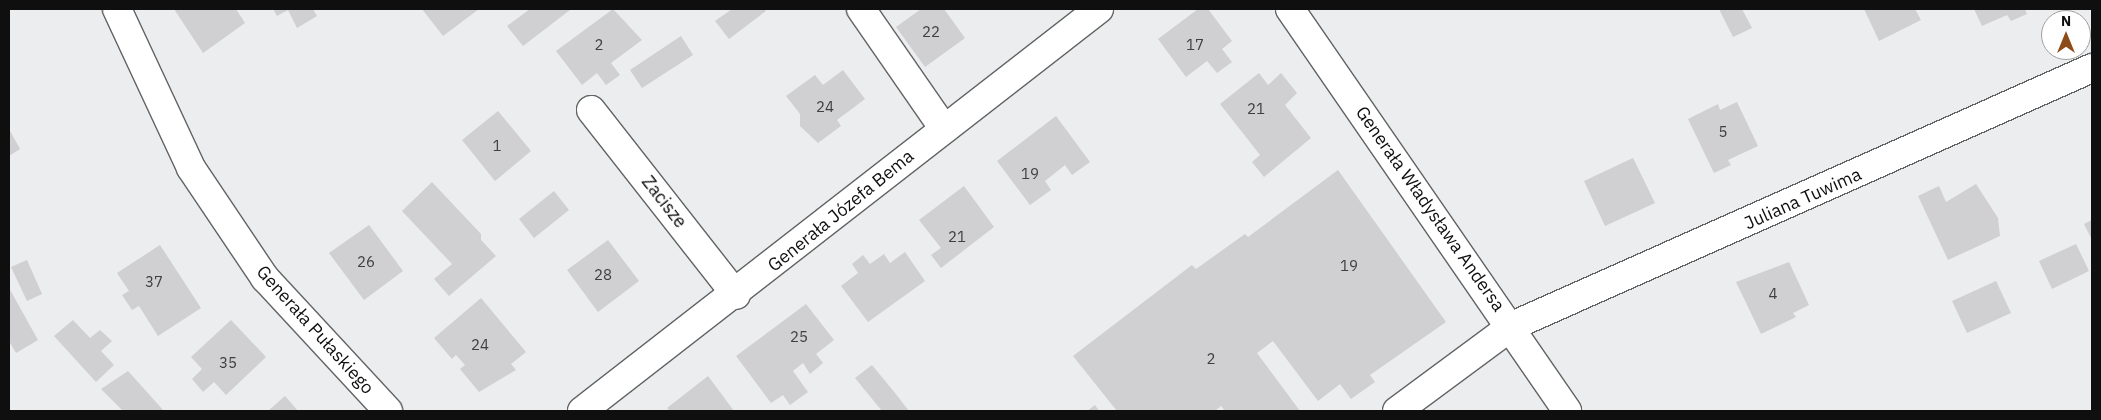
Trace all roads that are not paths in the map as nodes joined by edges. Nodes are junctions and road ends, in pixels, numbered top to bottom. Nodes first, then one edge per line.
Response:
1 (117, 9) edge
2 (861, 9) edge
3 (1099, 9) edge
4 (1290, 9) edge
5 (2092, 68) edge
6 (591, 110) dead end
7 (944, 129) junction
8 (736, 295) junction
9 (1512, 326) junction
10 (388, 411) edge
11 (582, 411) edge
12 (1397, 411) edge
13 (1567, 411) edge

1 - 10 street, Generała Pułaskiego
2 - 7 street
3 - 7 street, Generała Józefa Bema
4 - 9 street, Generała Władysława Andersa
5 - 9 street, Juliana Tuwima
6 - 8 street, Zacisze
7 - 8 street, Generała Józefa Bema
8 - 11 street, Generała Józefa Bema
9 - 12 street, Juliana Tuwima
9 - 13 street, Generała Władysława Andersa

